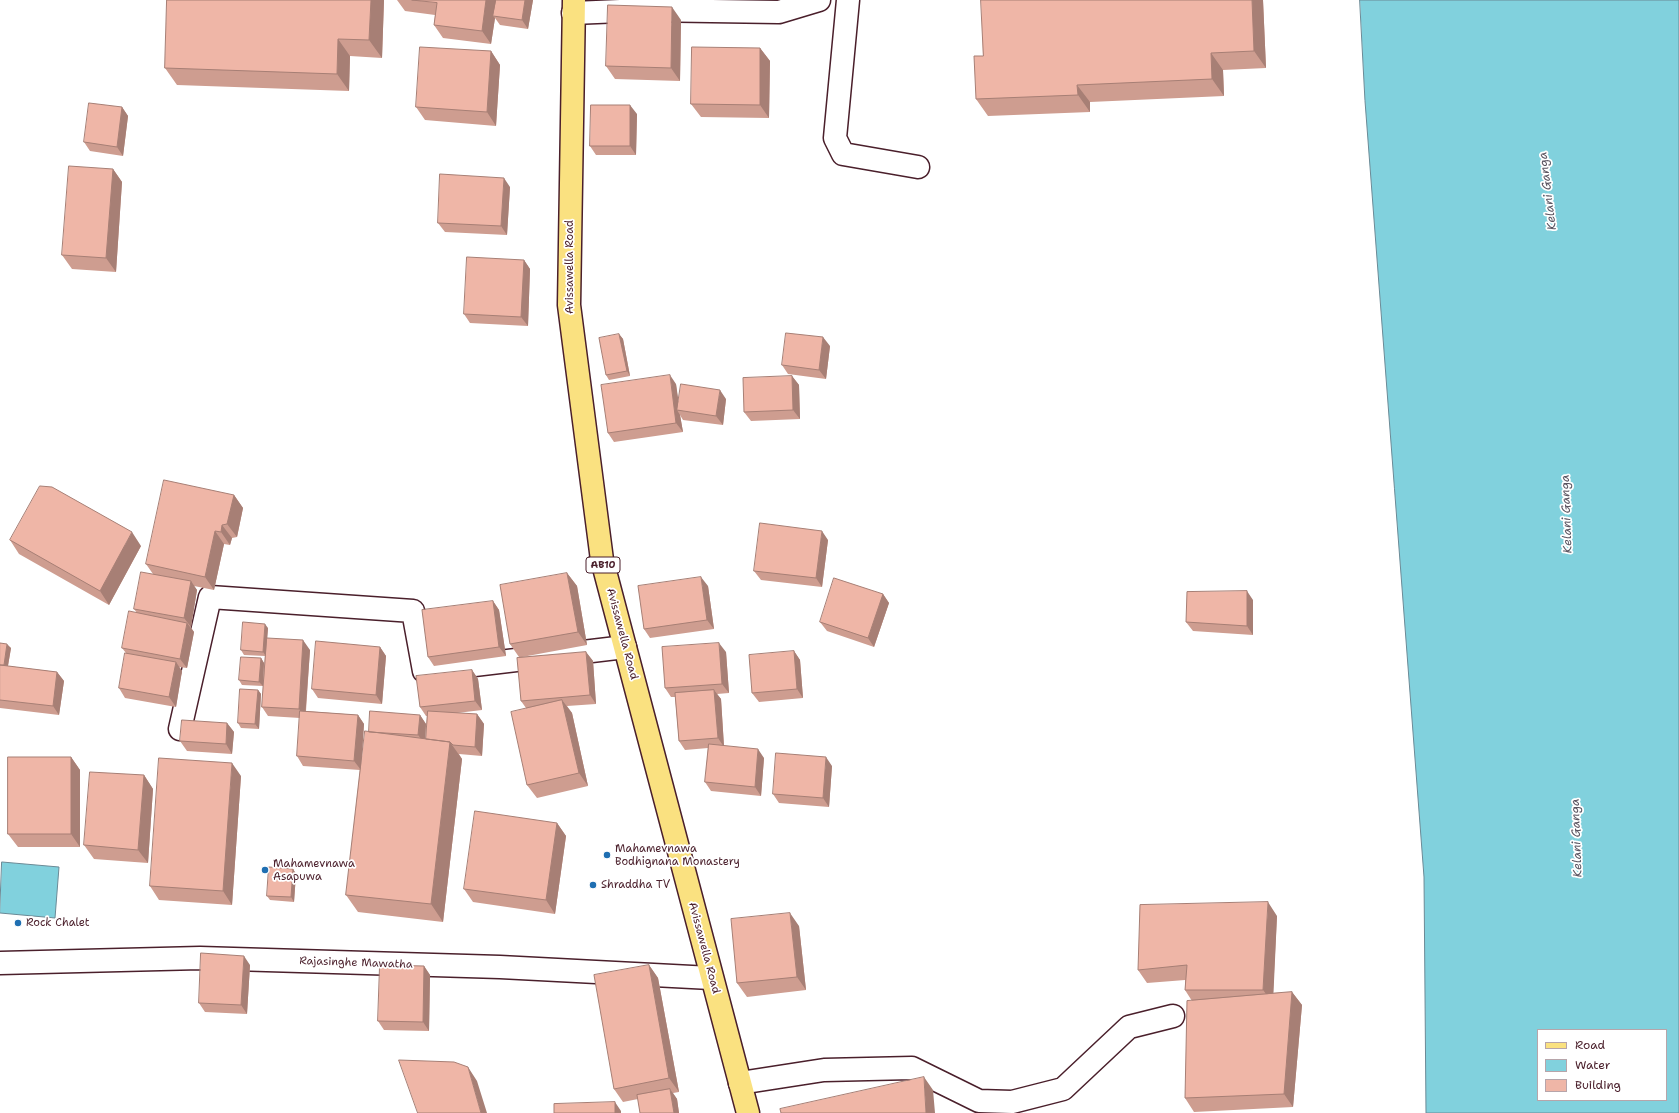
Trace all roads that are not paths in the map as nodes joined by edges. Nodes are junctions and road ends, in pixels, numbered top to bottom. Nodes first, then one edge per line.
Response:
1 (819, 0) edge
2 (848, 0) edge
3 (574, 6) edge
4 (918, 167) dead end
5 (625, 647) junction
6 (180, 729) edge
7 (0, 963) edge
8 (712, 978) junction
9 (1173, 1016) dead end
10 (740, 1083) junction
11 (748, 1113) edge

1 - 3 street
2 - 4 street
3 - 5 main road, Avissawella Road / AB10
5 - 6 street
5 - 8 main road, Avissawella Road / AB10
7 - 8 street, Rajasinghe Mawatha
8 - 10 main road, Avissawella Road / AB10
9 - 10 street
10 - 11 main road, Avissawella Road / AB10

